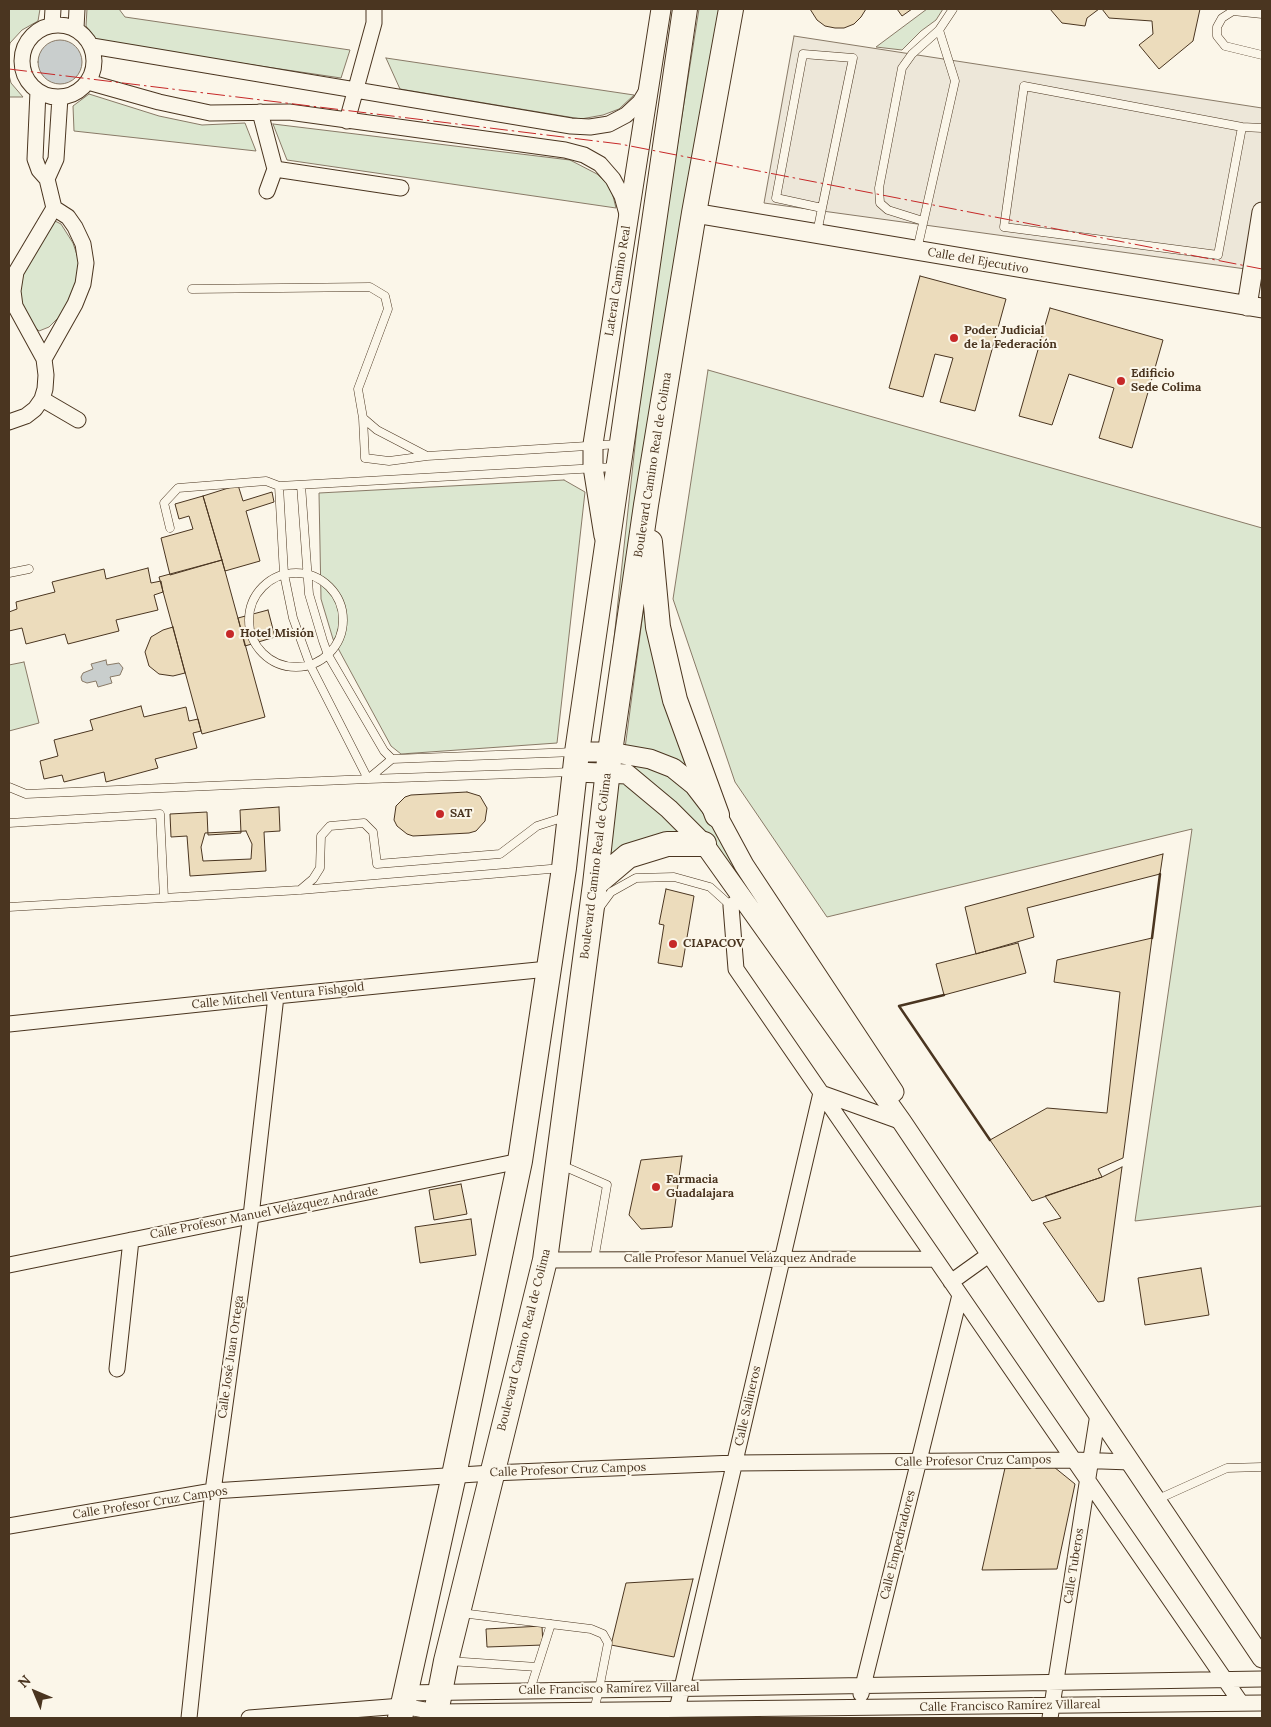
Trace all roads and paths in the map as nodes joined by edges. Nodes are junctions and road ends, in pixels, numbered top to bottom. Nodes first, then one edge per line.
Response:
1 (53, 9) edge
2 (77, 9) edge
3 (374, 9) edge
4 (661, 9) edge
5 (685, 9) edge
6 (731, 9) edge
7 (953, 9) edge
8 (1262, 14) edge
9 (52, 25) junction
10 (76, 28) junction
11 (939, 30) junction
12 (92, 46) junction
13 (1262, 55) edge
14 (88, 82) junction
15 (650, 85) junction
16 (38, 90) junction
17 (355, 90) junction
18 (60, 97) junction
19 (260, 112) junction
20 (347, 121) junction
21 (1242, 127) junction
22 (1262, 128) edge
23 (275, 170) junction
24 (47, 179) junction
25 (401, 188) dead end
26 (267, 191) dead end
27 (54, 208) junction
28 (822, 208) junction
29 (1262, 212) edge
30 (694, 213) junction
31 (628, 215) junction
32 (923, 221) junction
33 (817, 234) junction
34 (917, 250) junction
35 (192, 288) dead end
36 (1255, 307) edge
37 (44, 359) junction
38 (42, 399) junction
39 (363, 418) junction
40 (78, 420) dead end
41 (9, 422) edge
42 (593, 444) junction
43 (622, 444) junction
44 (427, 456) junction
45 (593, 467) junction
46 (619, 467) junction
47 (301, 485) junction
48 (279, 486) junction
49 (646, 505) junction
50 (170, 528) dead end
51 (606, 554) junction
52 (29, 569) dead end
53 (9, 573) edge
54 (308, 573) junction
55 (284, 574) junction
56 (328, 655) junction
57 (310, 665) junction
58 (392, 759) junction
59 (576, 762) junction
60 (609, 763) junction
61 (368, 780) junction
62 (9, 787) edge
63 (569, 815) junction
64 (717, 816) junction
65 (9, 823) edge
66 (704, 844) junction
67 (564, 868) junction
68 (595, 884) junction
69 (300, 890) junction
70 (164, 898) junction
71 (737, 902) junction
72 (9, 907) edge
73 (589, 924) junction
74 (548, 970) junction
75 (276, 996) junction
76 (9, 1024) edge
77 (822, 1093) junction
78 (902, 1122) junction
79 (520, 1161) junction
80 (558, 1164) junction
81 (251, 1216) junction
82 (131, 1240) junction
83 (990, 1254) junction
84 (935, 1259) junction
85 (545, 1260) junction
86 (594, 1260) junction
87 (781, 1260) junction
88 (9, 1265) edge
89 (951, 1282) junction
90 (960, 1295) junction
91 (117, 1369) dead end
92 (1098, 1414) junction
93 (1073, 1460) junction
94 (1091, 1460) junction
95 (918, 1461) junction
96 (1131, 1462) junction
97 (735, 1463) junction
98 (1262, 1467) edge
99 (492, 1473) junction
100 (454, 1475) junction
101 (1088, 1481) junction
102 (213, 1492) junction
103 (1156, 1500) junction
104 (9, 1526) edge
105 (458, 1612) junction
106 (551, 1624) junction
107 (1262, 1658) edge
108 (446, 1661) junction
109 (537, 1667) junction
110 (1262, 1679) edge
111 (1224, 1680) junction
112 (1056, 1682) junction
113 (863, 1685) junction
114 (682, 1688) junction
115 (600, 1689) junction
116 (530, 1690) junction
117 (1241, 1703) junction
118 (1262, 1703) edge
119 (402, 1706) edge
120 (437, 1707) edge
121 (858, 1708) junction
122 (594, 1711) junction
123 (1262, 1711) edge
124 (1051, 1712) edge
125 (676, 1714) edge
126 (189, 1718) edge
127 (249, 1718) edge
128 (1261, 1718) edge

1 - 9 street
2 - 10 street
3 - 17 street
4 - 15 street, Lateral Camino Real
5 - 43 main road
6 - 30 main road, Boulevard Camino Real de Colima
7 - 11 lane
8 - 13 lane
9 - 10 street
9 - 16 street
10 - 12 street
11 - 32 lane
11 - 32 lane
12 - 14 street
12 - 17 street
14 - 18 street
14 - 19 street
15 - 17 street
15 - 31 street, Lateral Camino Real
16 - 18 street
16 - 24 street
17 - 20 street
18 - 24 street
19 - 20 street
19 - 23 street
20 - 31 street
21 - 21 lane
21 - 22 lane
23 - 25 street
23 - 26 street
24 - 27 street
27 - 37 street
27 - 37 street
28 - 28 lane
28 - 33 lane
29 - 36 street
30 - 33 street, Calle del Ejecutivo
30 - 49 main road, Boulevard Camino Real de Colima
31 - 42 street, Lateral Camino Real
32 - 34 lane
33 - 34 street, Calle del Ejecutivo
34 - 36 street, Calle del Ejecutivo
35 - 39 lane
37 - 38 street
38 - 40 street
38 - 41 street
39 - 44 lane
39 - 44 lane
42 - 43 lane
42 - 44 lane
42 - 45 street, Lateral Camino Real
43 - 46 main road
45 - 46 lane
45 - 47 lane
45 - 51 street, Lateral Camino Real
46 - 51 main road
47 - 48 lane
47 - 54 lane
48 - 50 lane
48 - 55 lane
49 - 60 main road, Boulevard Camino Real de Colima
49 - 64 main road
51 - 59 main road
52 - 53 lane
54 - 55 lane
54 - 56 lane
54 - 56 lane
55 - 57 lane
55 - 57 lane
56 - 57 lane
56 - 58 lane
57 - 61 lane
58 - 59 lane
58 - 61 lane
59 - 60 street
59 - 61 lane
59 - 63 main road
60 - 64 street
60 - 66 street
60 - 68 main road, Boulevard Camino Real de Colima
61 - 62 lane
63 - 67 main road
63 - 69 lane
64 - 78 street
65 - 70 lane
66 - 68 main road
66 - 71 street
67 - 69 lane
67 - 74 main road
68 - 73 main road, Boulevard Camino Real de Colima
69 - 70 lane
70 - 72 lane
71 - 73 lane
71 - 77 street
71 - 78 street
73 - 80 main road, Boulevard Camino Real de Colima
74 - 75 street, Calle Mitchell Ventura Fishgold
74 - 79 main road
75 - 76 street, Calle Mitchell Ventura Fishgold
75 - 81 street, Calle José Juan Ortega
77 - 78 street
77 - 84 street
77 - 87 street, Calle Salineros
78 - 83 street
79 - 81 street, Calle Profesor Manuel Velázquez Andrade
79 - 100 main road
80 - 85 main road, Boulevard Camino Real de Colima
80 - 86 lane
81 - 82 street, Calle Profesor Manuel Velázquez Andrade
81 - 102 street, Calle José Juan Ortega
82 - 88 street, Calle Profesor Manuel Velázquez Andrade
82 - 91 street
83 - 89 street
83 - 92 street
84 - 87 street, Calle Profesor Manuel Velázquez Andrade
84 - 89 street
85 - 86 street, Calle Profesor Manuel Velázquez Andrade
85 - 99 main road, Boulevard Camino Real de Colima
86 - 87 street, Calle Profesor Manuel Velázquez Andrade
87 - 97 street, Calle Salineros
89 - 90 street
90 - 93 street
90 - 95 street, Calle Empedradores
92 - 94 street, Calle Tuberos
92 - 96 street
93 - 94 street, Calle Profesor Cruz Campos
93 - 95 street, Calle Profesor Cruz Campos
93 - 101 street
94 - 96 street, Calle Profesor Cruz Campos
94 - 101 street, Calle Tuberos
95 - 97 street, Calle Profesor Cruz Campos
95 - 113 street, Calle Empedradores
96 - 103 street
97 - 99 street, Calle Profesor Cruz Campos
97 - 114 street, Calle Salineros
98 - 103 lane
99 - 100 street, Calle Profesor Cruz Campos
99 - 105 main road, Boulevard Camino Real de Colima
100 - 102 street, Calle Profesor Cruz Campos
100 - 119 main road
101 - 111 street
101 - 112 street, Calle Tuberos
102 - 104 street, Calle Profesor Cruz Campos
102 - 126 street, Calle José Juan Ortega
103 - 107 street
105 - 106 lane
105 - 108 main road, Boulevard Camino Real de Colima
106 - 109 lane
106 - 115 lane
108 - 109 lane
108 - 120 main road, Boulevard Camino Real de Colima
109 - 116 lane
110 - 111 street, Calle Francisco Ramírez Villareal
111 - 112 street, Calle Francisco Ramírez Villareal
111 - 117 street
112 - 113 street, Calle Francisco Ramírez Villareal
112 - 124 street, Calle Tuberos
113 - 114 street, Calle Francisco Ramírez Villareal
113 - 121 street, Calle Empedradores
114 - 115 street, Calle Francisco Ramírez Villareal
114 - 125 street, Calle Salineros
115 - 116 street, Calle Francisco Ramírez Villareal
115 - 122 lane
116 - 120 street, Calle Francisco Ramírez Villareal
117 - 118 street, Calle Francisco Ramírez Villareal
117 - 124 street, Calle Francisco Ramírez Villareal
119 - 120 street, Calle Francisco Ramírez Villareal
119 - 120 street, Calle Francisco Ramírez Villareal
119 - 127 street, Calle Francisco Ramírez Villareal
120 - 122 street, Calle Francisco Ramírez Villareal
121 - 124 street, Calle Francisco Ramírez Villareal
121 - 125 street, Calle Francisco Ramírez Villareal
122 - 125 street, Calle Francisco Ramírez Villareal
123 - 128 street

